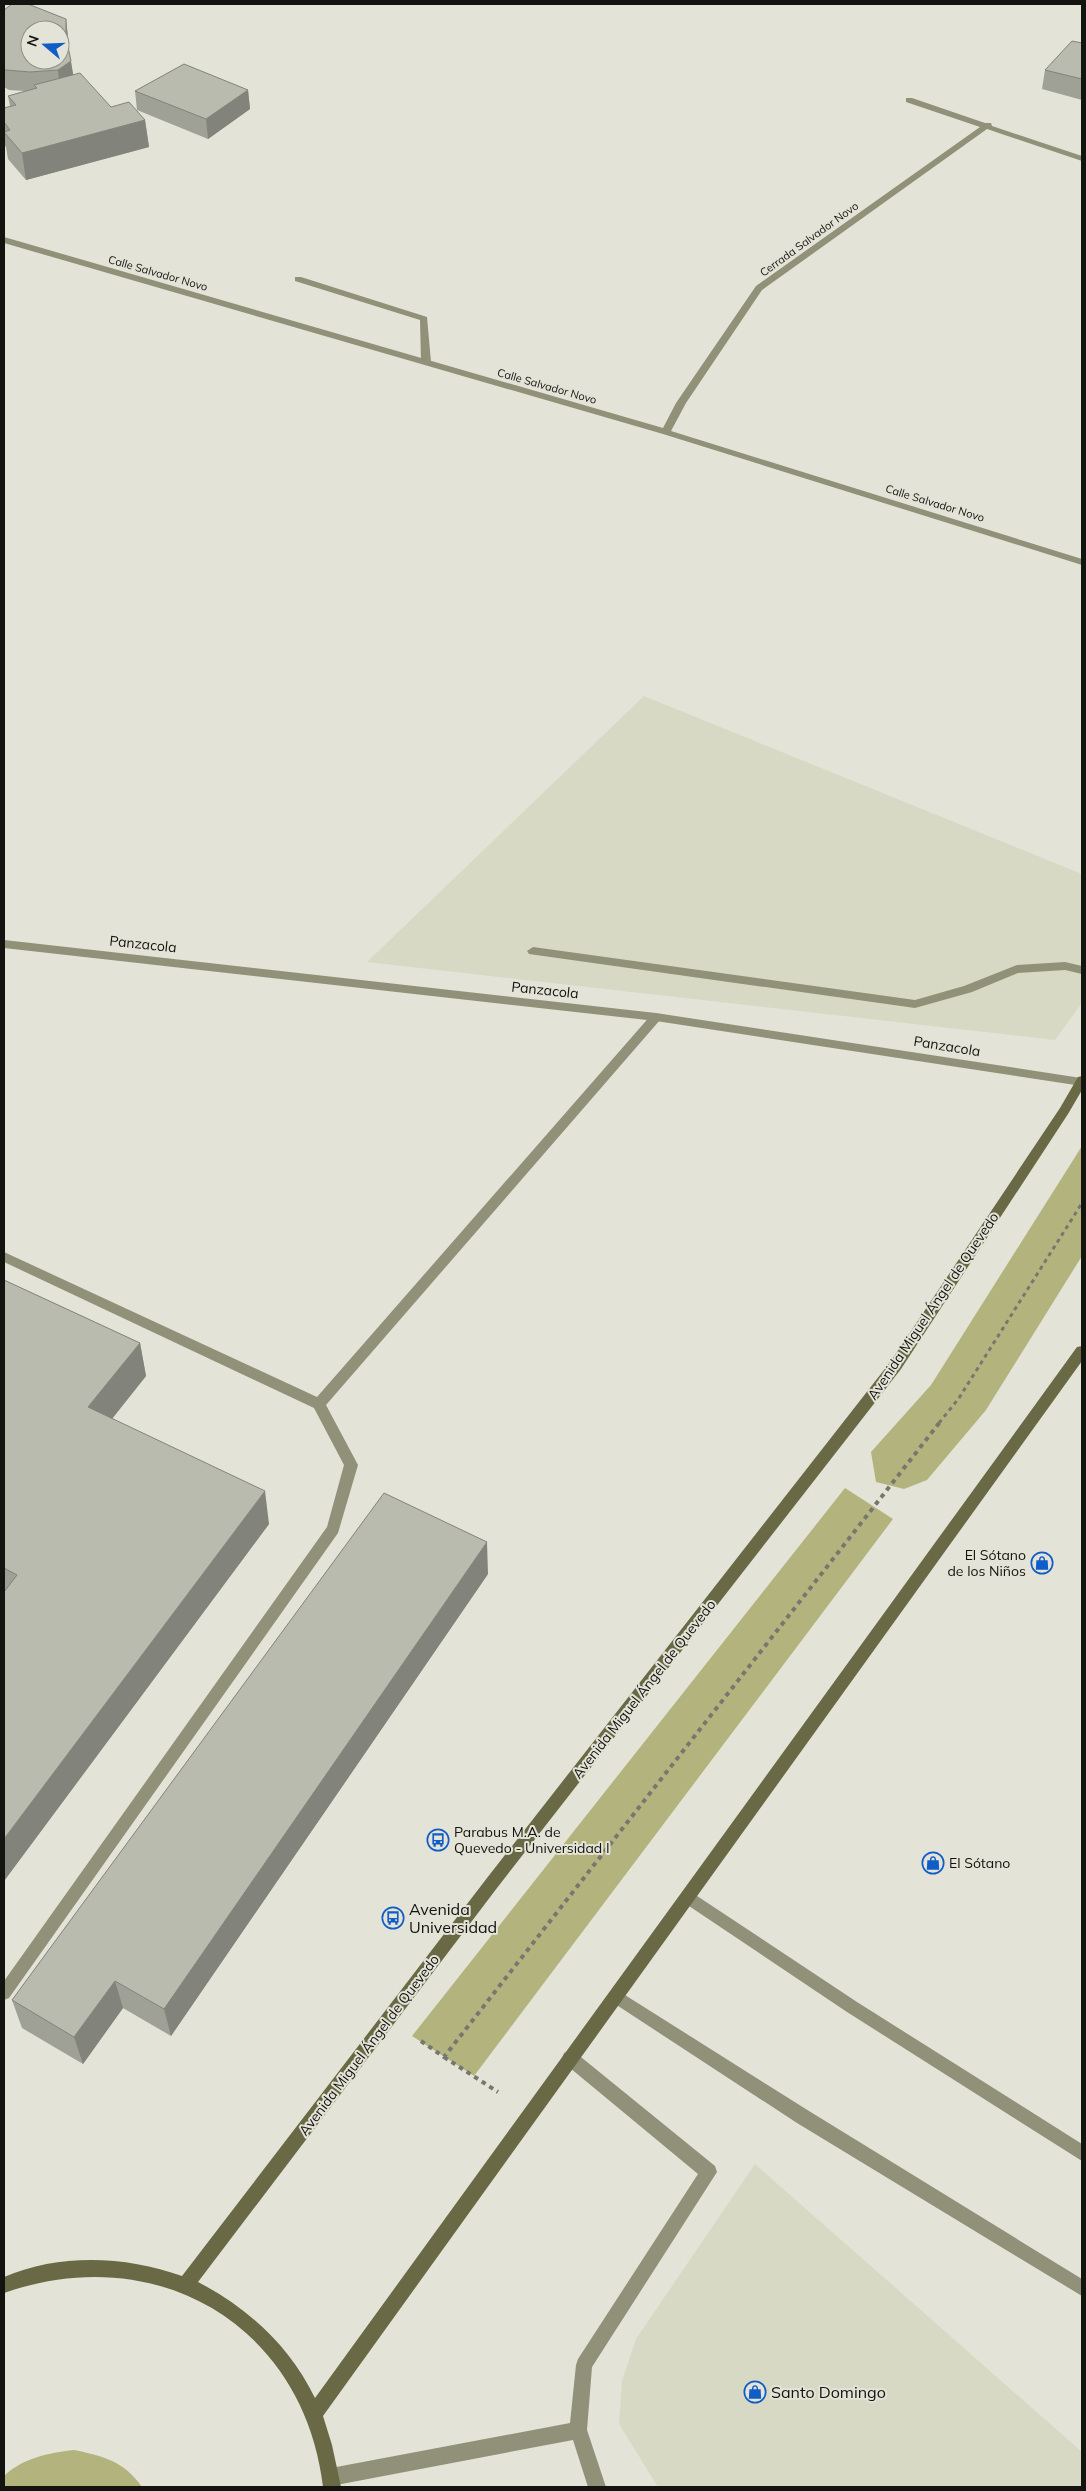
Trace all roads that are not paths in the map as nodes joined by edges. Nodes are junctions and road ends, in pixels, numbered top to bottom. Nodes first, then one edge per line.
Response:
1 (909, 100) dead end
2 (988, 125) junction
3 (1082, 159) edge
4 (4, 240) edge
5 (298, 279) dead end
6 (426, 362) junction
7 (666, 432) junction
8 (1082, 562) edge
9 (4, 944) edge
10 (533, 951) dead end
11 (1082, 970) edge
12 (656, 1018) junction
13 (1082, 1081) edge
14 (4, 1256) edge
15 (1082, 1351) edge
16 (319, 1404) junction
17 (688, 1897) junction
18 (4, 1993) edge
19 (617, 1997) junction
20 (570, 2058) junction
21 (1082, 2153) edge
22 (186, 2284) junction
23 (4, 2285) edge
24 (1082, 2288) edge
25 (314, 2414) junction
26 (578, 2430) junction
27 (331, 2482) edge
28 (597, 2487) edge

1 - 2 street
2 - 3 street
2 - 7 street, Cerrada Salvador Novo
4 - 6 street, Calle Salvador Novo
5 - 6 street
6 - 7 street, Calle Salvador Novo
7 - 8 street, Calle Salvador Novo
9 - 12 street, Panzacola
10 - 11 street
12 - 13 street, Panzacola
12 - 16 street
13 - 22 main road, Avenida Miguel Ángel de Quevedo
14 - 16 street
15 - 17 main road
16 - 18 street
17 - 19 main road
17 - 21 street
19 - 20 main road
19 - 24 street
20 - 25 main road
20 - 26 street
22 - 23 main road
22 - 25 main road
25 - 27 main road
26 - 27 street
26 - 28 street

